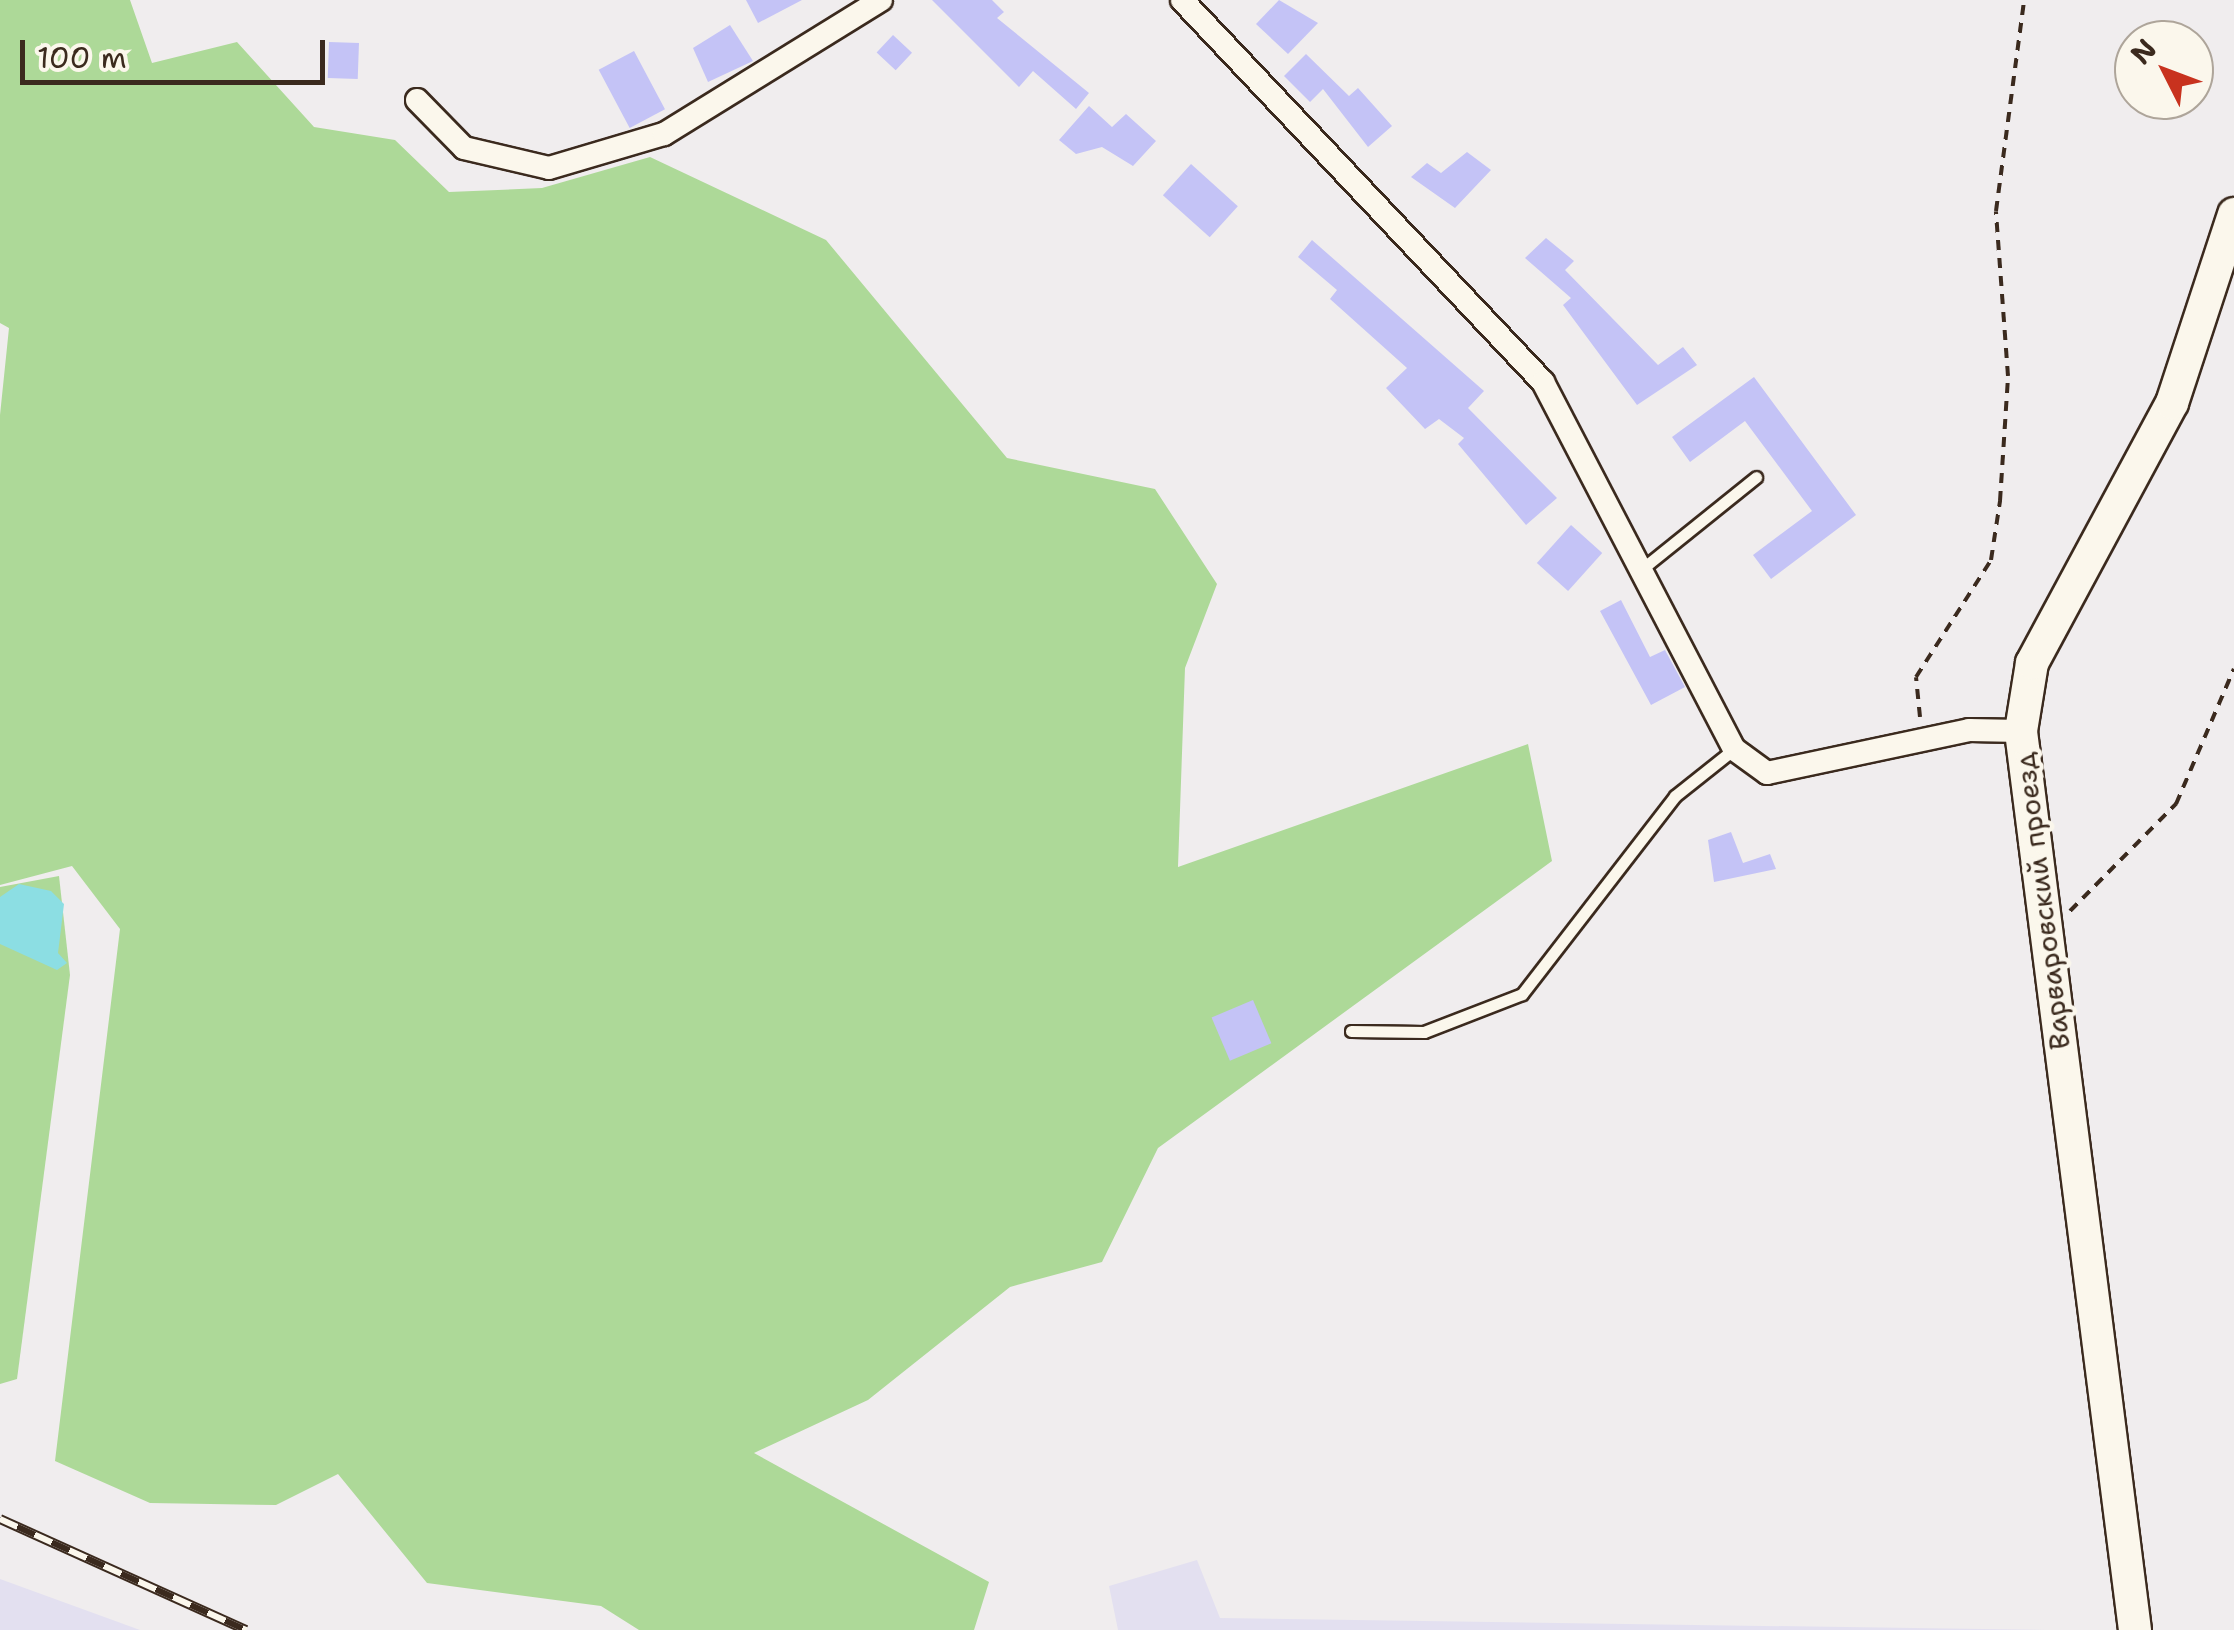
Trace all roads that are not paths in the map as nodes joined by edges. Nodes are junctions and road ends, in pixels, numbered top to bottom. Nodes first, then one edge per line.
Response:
1 (880, 0) edge
2 (1182, 0) edge
3 (417, 100) dead end
4 (2234, 214) edge
5 (1756, 477) dead end
6 (1643, 568) junction
7 (2022, 731) junction
8 (1734, 749) junction
9 (1351, 1032) dead end
10 (2135, 1630) edge

1 - 3 street
2 - 6 street
4 - 7 street, Варваровский проезд
5 - 6 lane
6 - 8 street
7 - 8 street
7 - 10 street, Варваровский проезд
8 - 9 lane

